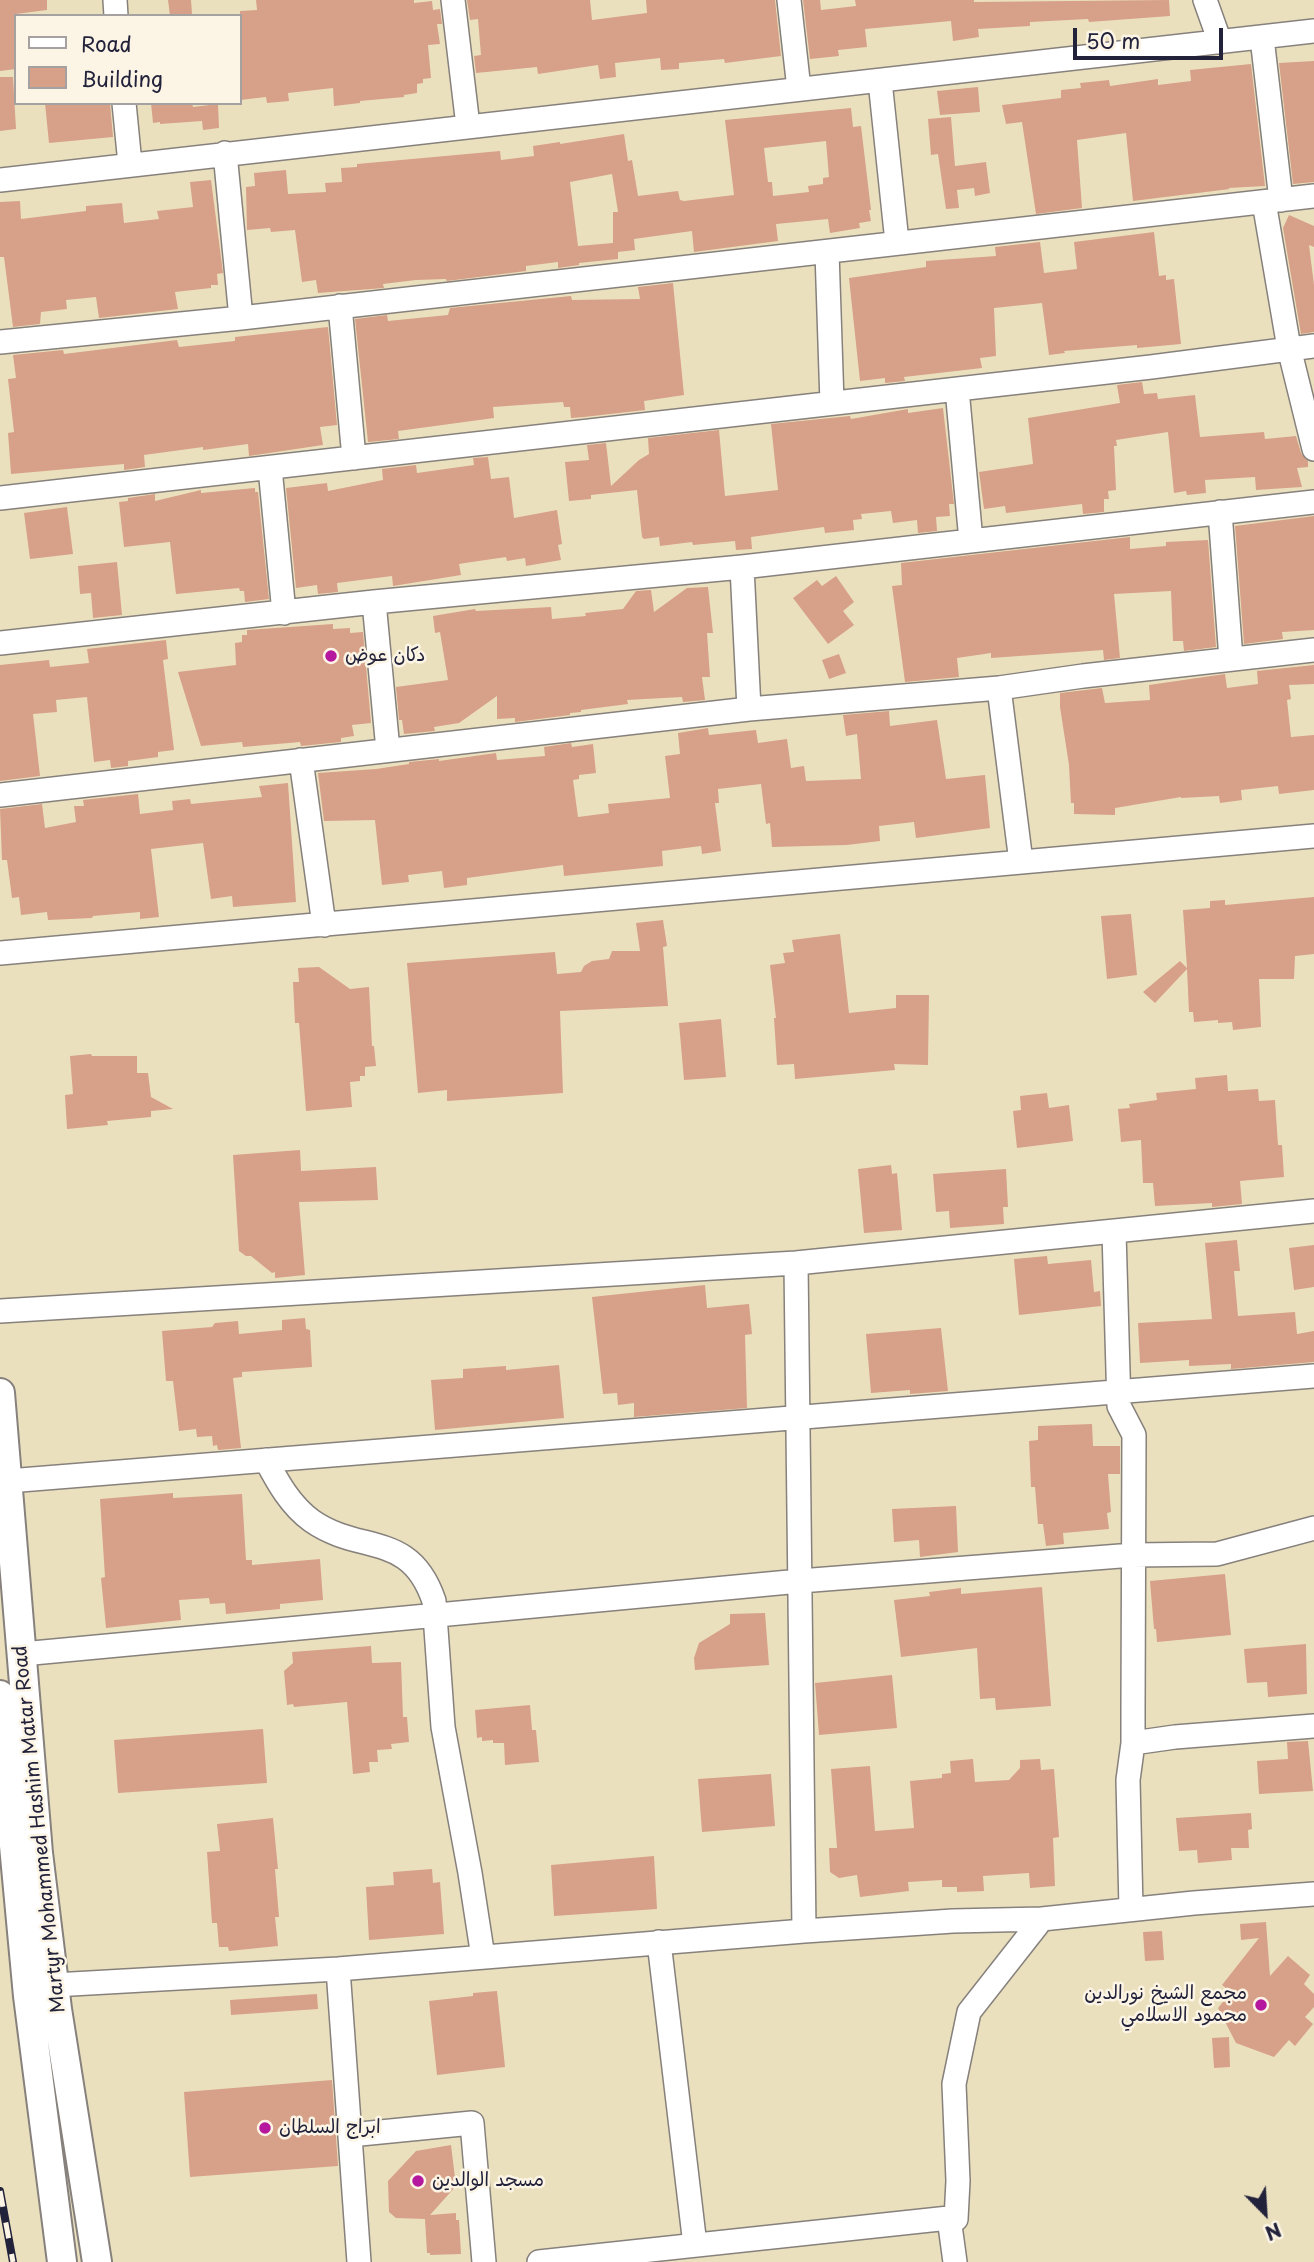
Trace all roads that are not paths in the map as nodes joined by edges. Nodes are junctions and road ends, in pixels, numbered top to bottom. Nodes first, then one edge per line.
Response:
1 (453, 0) edge
2 (789, 0) edge
3 (1205, 0) edge
4 (1314, 31) edge
5 (1262, 38) junction
6 (1220, 42) junction
7 (880, 81) junction
8 (799, 89) junction
9 (124, 105) edge
10 (468, 126) junction
11 (225, 153) junction
12 (130, 164) junction
13 (0, 180) edge
14 (1314, 196) edge
15 (1273, 201) junction
16 (897, 242) junction
17 (827, 252) junction
18 (340, 306) junction
19 (241, 318) junction
20 (0, 342) edge
21 (1314, 346) edge
22 (1289, 348) junction
23 (957, 389) junction
24 (832, 403) junction
25 (1314, 449) edge
26 (354, 458) junction
27 (270, 468) junction
28 (0, 498) edge
29 (1314, 502) edge
30 (1220, 512) junction
31 (971, 541) junction
32 (742, 567) junction
33 (374, 602) junction
34 (284, 613) junction
35 (0, 643) edge
36 (1314, 650) edge
37 (1231, 659) junction
38 (999, 688) junction
39 (749, 709) junction
40 (388, 750) junction
41 (302, 760) junction
42 (0, 795) edge
43 (1314, 836) edge
44 (1021, 862) junction
45 (324, 925) junction
46 (0, 953) edge
47 (1314, 1211) edge
48 (1114, 1232) junction
49 (796, 1264) junction
50 (0, 1311) edge
51 (1314, 1377) edge
52 (1119, 1392) junction
53 (0, 1393) edge
54 (798, 1417) junction
55 (266, 1460) junction
56 (8, 1481) junction
57 (1314, 1528) edge
58 (1133, 1555) junction
59 (800, 1581) junction
60 (435, 1614) junction
61 (22, 1654) junction
62 (1, 1707) edge
63 (1314, 1726) edge
64 (1133, 1743) junction
65 (1314, 1894) edge
66 (1131, 1909) junction
67 (1042, 1919) junction
68 (804, 1931) junction
69 (659, 1942) junction
70 (483, 1957) junction
71 (338, 1969) junction
72 (54, 1985) junction
73 (350, 2135) junction
74 (949, 2218) junction
75 (695, 2245) junction
76 (62, 2262) edge
77 (97, 2262) edge
78 (359, 2262) edge
79 (484, 2262) edge
80 (539, 2262) edge
81 (955, 2262) edge

1 - 10 street
2 - 8 street
3 - 6 street
4 - 5 street
5 - 6 street
5 - 15 street
6 - 7 street
7 - 8 street
7 - 16 street
8 - 10 street
9 - 12 street
10 - 11 street
11 - 12 street
11 - 19 street
12 - 13 street
14 - 15 street
15 - 16 street
15 - 22 street
16 - 17 street
17 - 18 street
17 - 24 street
18 - 19 street
18 - 26 street
19 - 20 street
21 - 22 street
22 - 23 street
22 - 25 street
23 - 24 street
23 - 31 street
24 - 26 street
26 - 27 street
27 - 28 street
27 - 34 street
29 - 30 street
30 - 31 street
30 - 37 street
31 - 32 street
32 - 33 street
32 - 39 street
33 - 34 street
33 - 40 street
34 - 35 street
36 - 37 street
37 - 38 street
38 - 39 street
38 - 44 street
39 - 40 street
40 - 41 street
41 - 42 street
41 - 45 street
43 - 44 street
44 - 45 street
45 - 46 street
47 - 48 street
48 - 49 street
48 - 52 street
49 - 50 street
49 - 54 street
51 - 52 street
52 - 54 street
52 - 58 street
53 - 56 main road, Martyr Mohammed Hashim Matar Road
54 - 55 street
54 - 59 street
55 - 56 street
55 - 60 street
56 - 61 main road, Martyr Mohammed Hashim Matar Road
57 - 58 street
58 - 59 street
58 - 64 street
59 - 60 street
59 - 68 street
60 - 61 street
60 - 70 street
61 - 72 main road, Martyr Mohammed Hashim Matar Road
62 - 76 main road, Martyr Mohammed Hashim Matar Road
63 - 64 street
64 - 66 street
65 - 66 street
66 - 67 street
67 - 68 street
67 - 74 street
68 - 69 street
69 - 70 street
69 - 75 street
70 - 71 street
71 - 72 street
71 - 73 street
72 - 77 main road, Martyr Mohammed Hashim Matar Road
73 - 78 street
73 - 79 street
74 - 75 street
74 - 81 street
75 - 80 street

